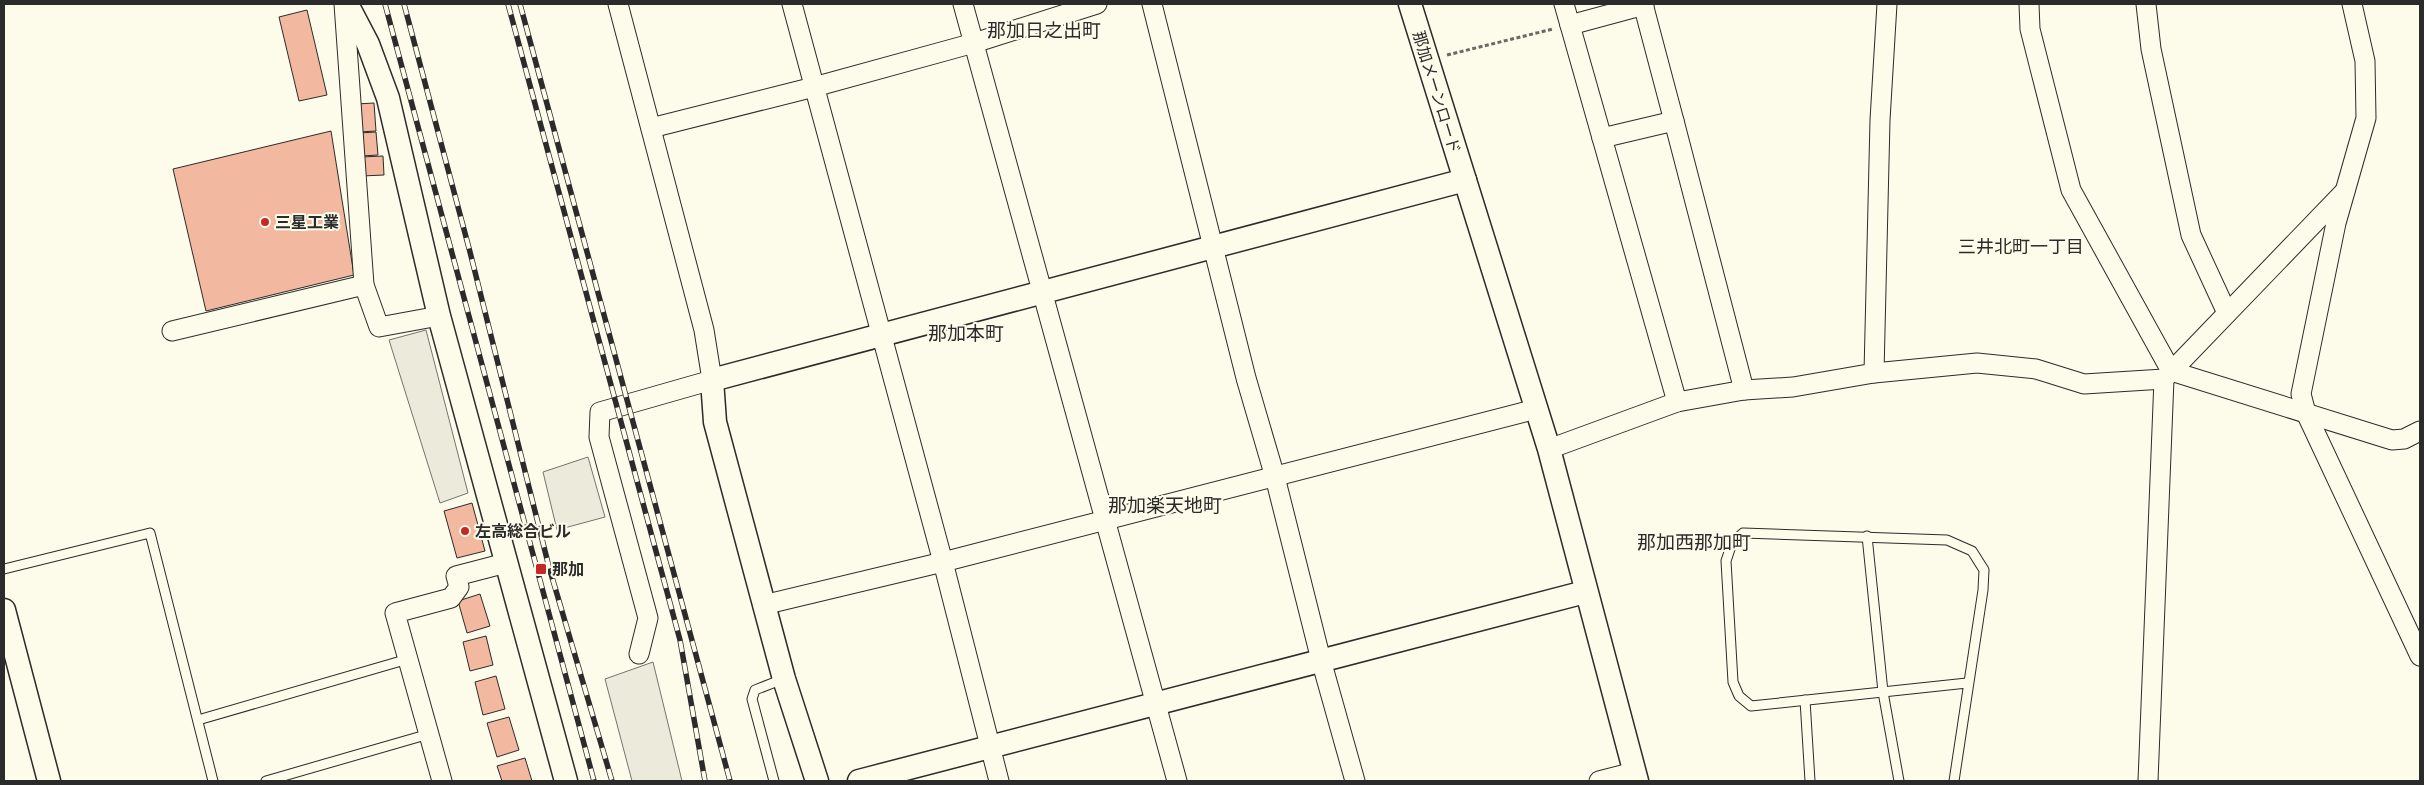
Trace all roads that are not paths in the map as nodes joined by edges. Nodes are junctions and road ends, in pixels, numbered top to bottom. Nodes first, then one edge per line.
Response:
1 (346, 4) edge
2 (618, 4) edge
3 (792, 4) edge
4 (963, 4) edge
5 (1097, 4) edge
6 (1152, 4) edge
7 (1410, 4) edge
8 (1564, 4) edge
9 (1644, 4) edge
10 (1887, 4) edge
11 (2029, 4) edge
12 (2146, 4) edge
13 (2352, 4) edge
14 (1570, 25) junction
15 (974, 43) junction
16 (814, 87) junction
17 (1674, 121) junction
18 (650, 128) junction
19 (1602, 138) junction
20 (1465, 180) junction
21 (2348, 188) junction
22 (1214, 246) junction
23 (364, 285) junction
24 (1042, 292) junction
25 (2227, 313) junction
26 (439, 316) junction
27 (172, 330) dead end
28 (882, 335) junction
29 (1874, 373) junction
30 (2168, 375) junction
31 (712, 380) junction
32 (1744, 390) junction
33 (1677, 402) junction
34 (1536, 409) junction
35 (2306, 413) junction
36 (2420, 431) edge
37 (1549, 449) junction
38 (1275, 476) junction
39 (1104, 519) junction
40 (1867, 536) junction
41 (943, 562) junction
42 (506, 564) junction
43 (4, 569) edge
44 (1585, 592) junction
45 (763, 605) junction
46 (4, 610) edge
47 (639, 654) dead end
48 (2420, 656) edge
49 (408, 659) junction
50 (1321, 660) junction
51 (784, 679) junction
52 (1967, 683) junction
53 (1883, 692) junction
54 (1805, 700) junction
55 (1155, 702) junction
56 (198, 720) junction
57 (429, 734) junction
58 (990, 746) junction
59 (1635, 776) edge
60 (2148, 780) edge
61 (49, 781) edge
62 (213, 781) edge
63 (266, 781) edge
64 (442, 781) edge
65 (566, 781) edge
66 (774, 781) edge
67 (817, 781) edge
68 (859, 781) edge
69 (999, 781) edge
70 (1177, 781) edge
71 (1355, 781) edge
72 (1599, 781) edge
73 (1810, 781) edge
74 (1899, 781) edge
75 (1954, 781) edge

1 - 23 street
1 - 26 street
2 - 18 street
3 - 16 street
4 - 15 street
5 - 15 street
6 - 22 street
7 - 20 street, 那加メーンロード
8 - 14 street
9 - 14 street
9 - 17 street
10 - 29 street
11 - 30 street
12 - 25 street
13 - 21 street
14 - 19 street
15 - 16 street
15 - 24 street
16 - 18 street
16 - 28 street
17 - 19 street
17 - 32 street
18 - 31 street
19 - 33 street
20 - 22 street
20 - 34 street, 那加メーンロード
21 - 25 street
21 - 35 street
22 - 24 street
22 - 38 street
23 - 26 street
23 - 27 street
24 - 28 street
24 - 39 street
25 - 30 street
26 - 42 street
28 - 31 street
28 - 41 street
29 - 30 street
29 - 32 street
30 - 35 street
30 - 60 street
31 - 45 street
31 - 47 street
32 - 33 street
33 - 37 street
34 - 37 street, 那加メーンロード
34 - 38 street
35 - 36 street
35 - 48 street
37 - 44 street, 那加メーンロード
38 - 39 street
38 - 50 street
39 - 41 street
39 - 55 street
40 - 52 lane
40 - 53 lane
40 - 54 lane
41 - 45 street
41 - 58 street
42 - 49 street
42 - 65 street
43 - 56 lane
44 - 50 street
44 - 59 street, 那加メーンロード
45 - 51 street
46 - 61 street
49 - 56 lane
49 - 57 street
50 - 55 street
50 - 71 street
51 - 66 lane
51 - 67 street
52 - 53 lane
52 - 75 lane
53 - 54 lane
53 - 74 lane
54 - 73 lane
55 - 58 street
55 - 70 street
56 - 62 lane
57 - 63 lane
57 - 64 street
58 - 68 street
58 - 69 street
59 - 72 street

